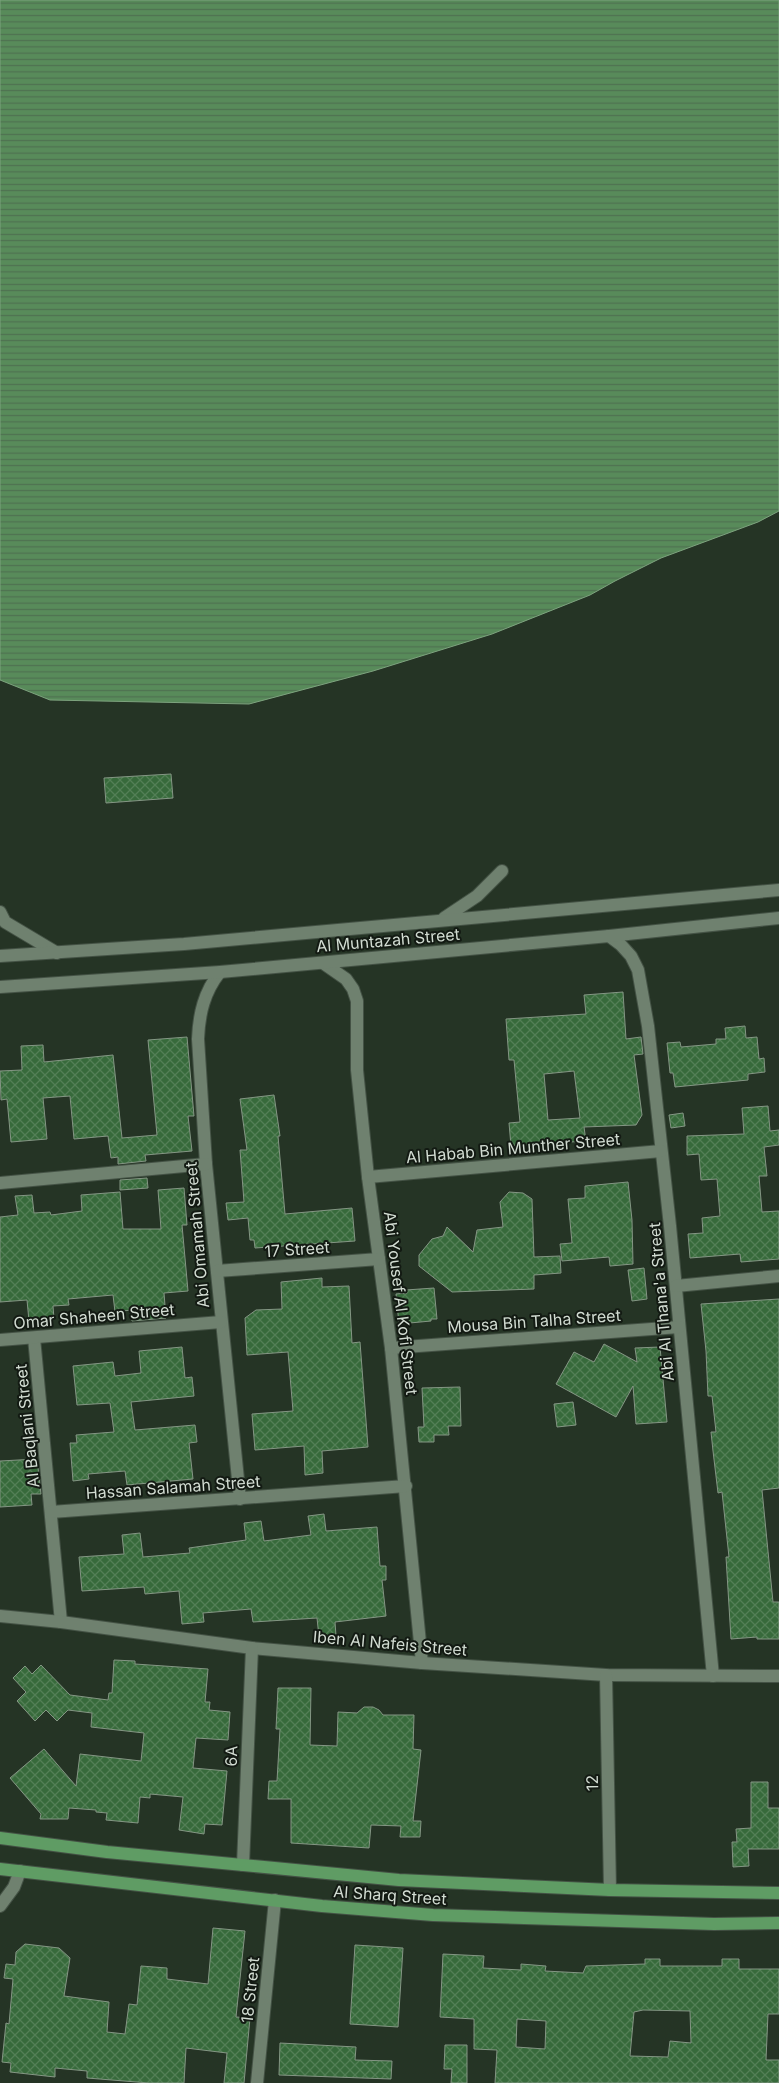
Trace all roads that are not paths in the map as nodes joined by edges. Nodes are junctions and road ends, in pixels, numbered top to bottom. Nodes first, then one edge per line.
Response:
1 (502, 871) dead end
2 (779, 890) edge
3 (0, 912) edge
4 (442, 920) junction
5 (776, 921) edge
6 (609, 936) junction
7 (57, 953) junction
8 (0, 956) edge
9 (323, 963) junction
10 (220, 972) junction
11 (0, 987) edge
12 (661, 1151) junction
13 (206, 1164) junction
14 (368, 1177) junction
15 (0, 1183) edge
16 (380, 1259) junction
17 (217, 1271) junction
18 (779, 1276) edge
19 (676, 1286) junction
20 (222, 1322) junction
21 (679, 1327) junction
22 (34, 1338) junction
23 (0, 1340) edge
24 (391, 1348) junction
25 (406, 1486) junction
26 (240, 1498) junction
27 (51, 1512) junction
28 (0, 1616) edge
29 (60, 1622) junction
30 (252, 1648) junction
31 (422, 1663) junction
32 (606, 1675) junction
33 (713, 1676) junction
34 (779, 1676) edge
35 (0, 1838) edge
36 (243, 1865) junction
37 (0, 1869) edge
38 (20, 1871) junction
39 (610, 1890) junction
40 (779, 1893) edge
41 (275, 1900) junction
42 (0, 1906) edge
43 (779, 1923) edge
44 (258, 2083) edge

1 - 4 street
2 - 4 street, Al Muntazah Street
3 - 7 street
4 - 7 street, Al Muntazah Street
5 - 6 street, Al Muntazah Street
6 - 9 street, Al Muntazah Street
6 - 12 street, Abi Al Thana'a Street
7 - 8 street, Al Muntazah Street
9 - 10 street, Al Muntazah Street
9 - 14 street, Abi Yousef Al Kofi Street
10 - 11 street, Al Muntazah Street
10 - 13 street, Abi Omamah Street
12 - 14 street, Al Habab Bin Munther Street
12 - 19 street, Abi Al Thana'a Street
13 - 15 street
13 - 17 street, Abi Omamah Street
14 - 16 street, Abi Yousef Al Kofi Street
16 - 17 street, 17 Street
16 - 24 street, Abi Yousef Al Kofi Street
17 - 20 street, Abi Omamah Street
18 - 19 street
19 - 21 street, Abi Al Thana'a Street
20 - 22 street, Omar Shaheen Street
20 - 26 street, Abi Omamah Street
21 - 24 street, Mousa Bin Talha Street
21 - 33 street, Abi Al Thana'a Street
22 - 23 street, Omar Shaheen Street
22 - 27 street, Al Baqlani Street
24 - 25 street, Abi Yousef Al Kofi Street
25 - 26 street, Hassan Salamah Street
25 - 31 street, Abi Yousef Al Kofi Street
26 - 27 street, Hassan Salamah Street
27 - 29 street
28 - 29 street, Iben Al Nafeis Street
29 - 30 street, Iben Al Nafeis Street
30 - 31 street, Iben Al Nafeis Street
30 - 36 street, 6A
31 - 32 street, Iben Al Nafeis Street
32 - 33 street, Iben Al Nafeis Street
32 - 39 street, 12
33 - 34 street, Iben Al Nafeis Street
35 - 36 main road, Al Sharq Street
36 - 39 main road, Al Sharq Street
37 - 38 main road, Al Sharq Street
38 - 41 main road, Al Sharq Street
38 - 42 street
39 - 40 main road, Al Sharq Street
41 - 43 main road, Al Sharq Street
41 - 44 street, 18 Street

